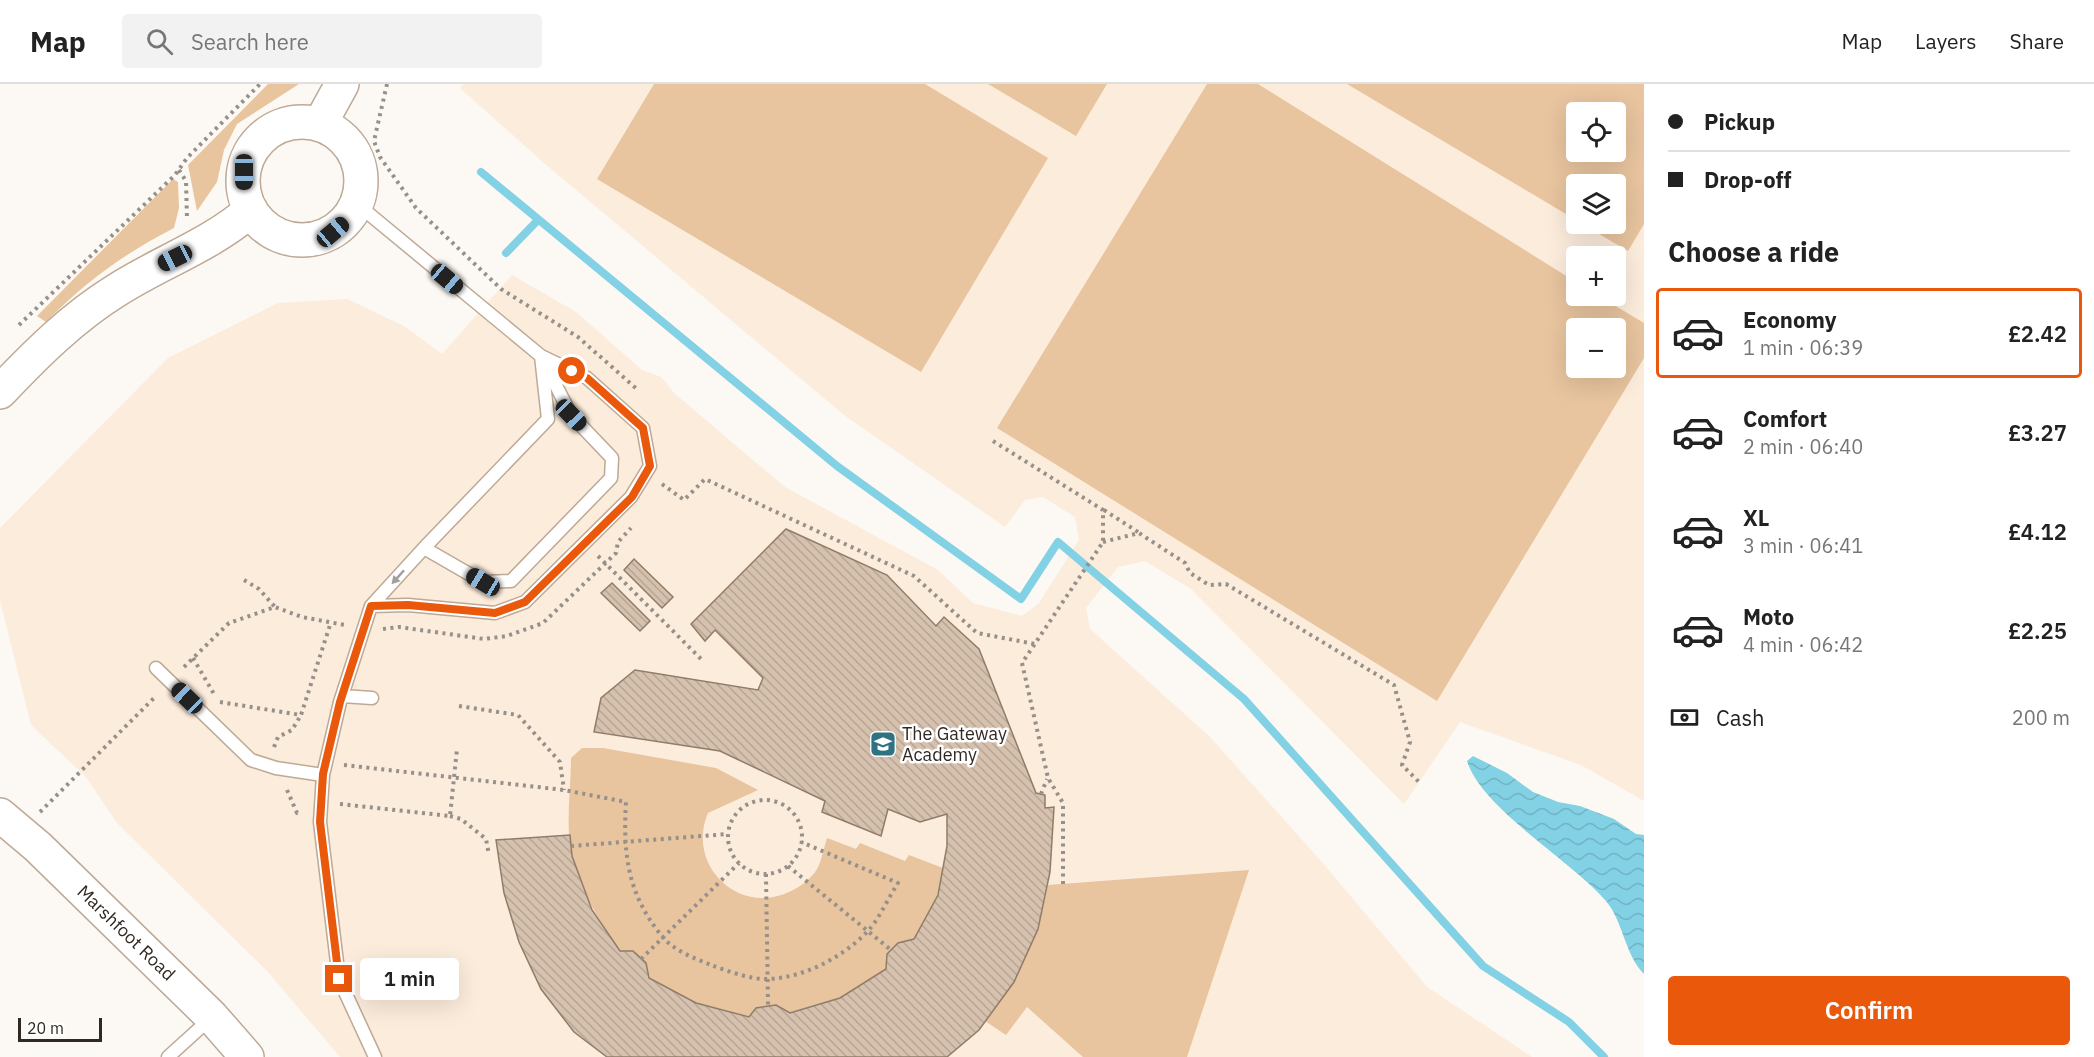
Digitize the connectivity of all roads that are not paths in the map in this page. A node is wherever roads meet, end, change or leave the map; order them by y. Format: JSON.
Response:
{"nodes":[{"id":1,"x":342,"y":84,"type":"edge"},
{"id":2,"x":320,"y":124,"type":"junction"},
{"id":3,"x":357,"y":204,"type":"junction"},
{"id":4,"x":250,"y":210,"type":"junction"},
{"id":5,"x":541,"y":356,"type":"junction"},
{"id":6,"x":0,"y":392,"type":"edge"},
{"id":7,"x":424,"y":548,"type":"junction"},
{"id":8,"x":371,"y":606,"type":"junction"},
{"id":9,"x":156,"y":668,"type":"dead end"},
{"id":10,"x":342,"y":696,"type":"junction"},
{"id":11,"x":372,"y":698,"type":"dead end"},
{"id":12,"x":324,"y":769,"type":"junction"},
{"id":13,"x":0,"y":815,"type":"edge"},
{"id":14,"x":212,"y":1017,"type":"junction"},
{"id":15,"x":168,"y":1057,"type":"edge"},
{"id":16,"x":247,"y":1057,"type":"edge"},
{"id":17,"x":375,"y":1057,"type":"edge"}],
"edges":[{"from":1,"to":2,"type":"main road"},
{"from":2,"to":3,"type":"main road"},
{"from":2,"to":4,"type":"main road"},
{"from":3,"to":4,"type":"main road"},
{"from":3,"to":5,"type":"lane"},
{"from":4,"to":6,"type":"main road"},
{"from":5,"to":7,"type":"lane"},
{"from":5,"to":7,"type":"lane"},
{"from":5,"to":8,"type":"lane"},
{"from":7,"to":8,"type":"lane","one_way":true},
{"from":8,"to":10,"type":"lane"},
{"from":9,"to":12,"type":"lane"},
{"from":10,"to":11,"type":"lane"},
{"from":10,"to":12,"type":"lane"},
{"from":12,"to":17,"type":"lane"},
{"from":13,"to":14,"type":"main road","name":"Marshfoot Road"},
{"from":14,"to":15,"type":"lane"},
{"from":14,"to":16,"type":"main road","name":"Marshfoot Road"}]}
